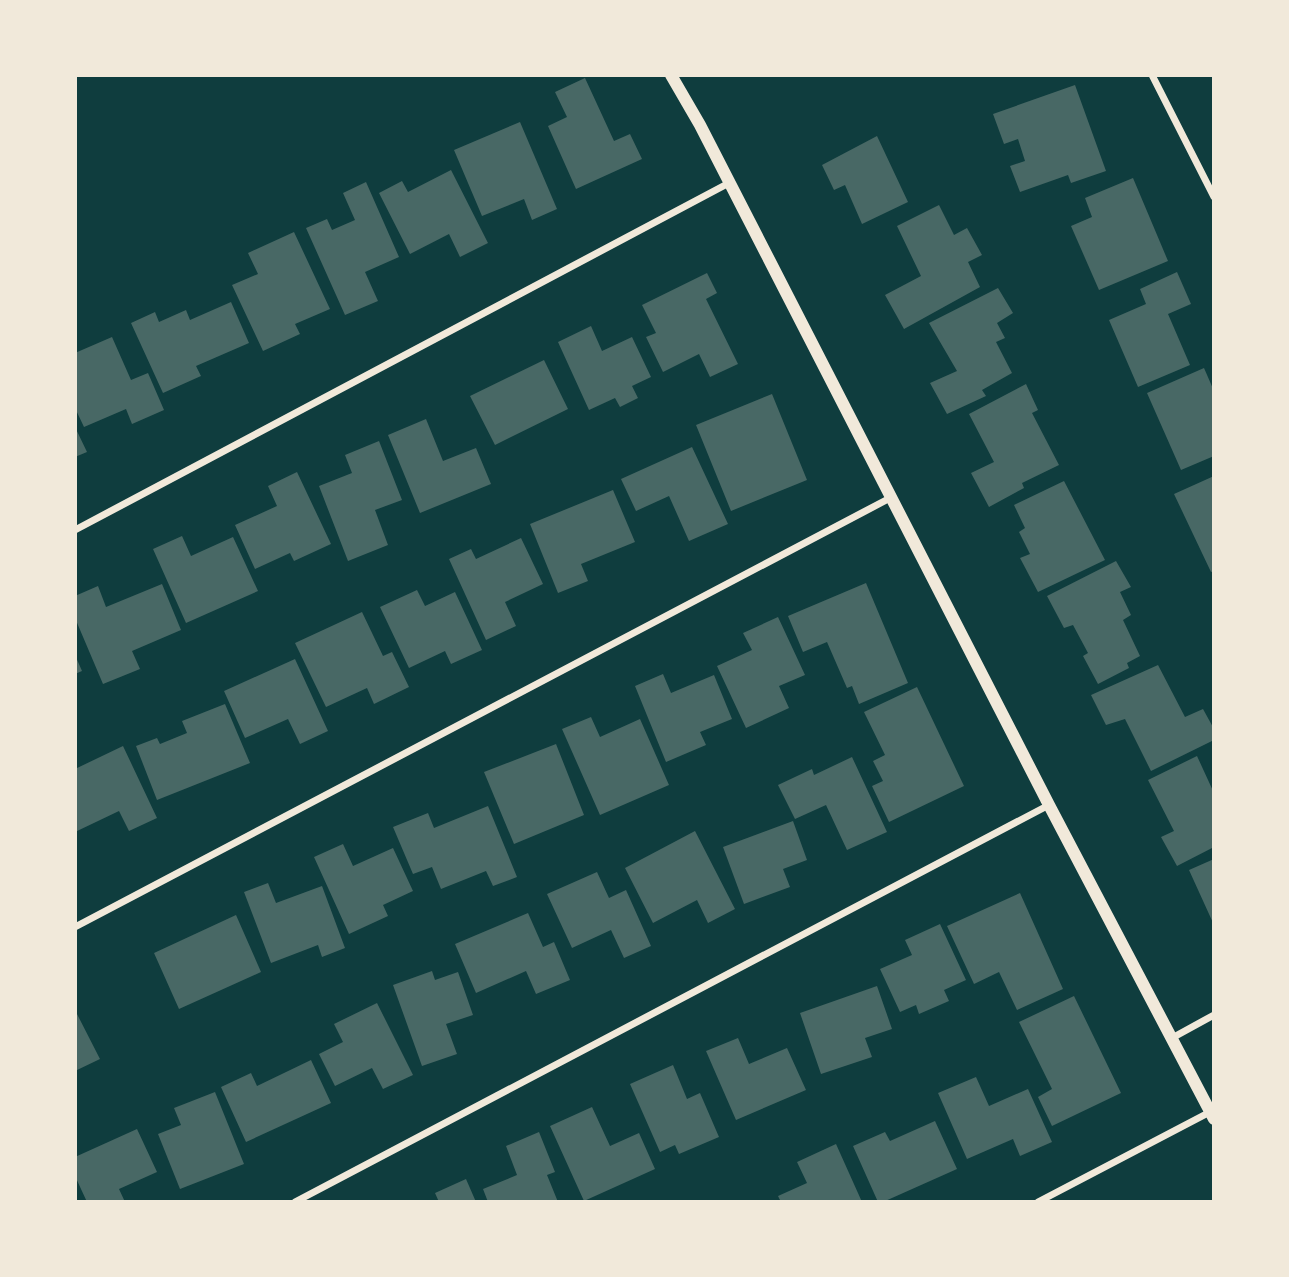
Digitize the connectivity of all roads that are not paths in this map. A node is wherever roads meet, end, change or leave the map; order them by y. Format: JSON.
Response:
{"nodes":[{"id":1,"x":671,"y":75,"type":"edge"},
{"id":2,"x":1152,"y":75,"type":"edge"},
{"id":3,"x":729,"y":183,"type":"junction"},
{"id":4,"x":1214,"y":197,"type":"edge"},
{"id":5,"x":892,"y":497,"type":"junction"},
{"id":6,"x":75,"y":530,"type":"edge"},
{"id":7,"x":1049,"y":805,"type":"junction"},
{"id":8,"x":75,"y":927,"type":"edge"},
{"id":9,"x":1214,"y":1015,"type":"edge"},
{"id":10,"x":1172,"y":1038,"type":"junction"},
{"id":11,"x":1212,"y":1115,"type":"edge"},
{"id":12,"x":295,"y":1202,"type":"edge"},
{"id":13,"x":1038,"y":1202,"type":"edge"}],
"edges":[{"from":1,"to":3,"type":"street"},
{"from":2,"to":4,"type":"street"},
{"from":3,"to":5,"type":"street"},
{"from":3,"to":6,"type":"street"},
{"from":5,"to":7,"type":"street"},
{"from":5,"to":8,"type":"street"},
{"from":7,"to":10,"type":"street"},
{"from":7,"to":12,"type":"street"},
{"from":9,"to":10,"type":"street"},
{"from":10,"to":11,"type":"street"},
{"from":11,"to":13,"type":"street"}]}
